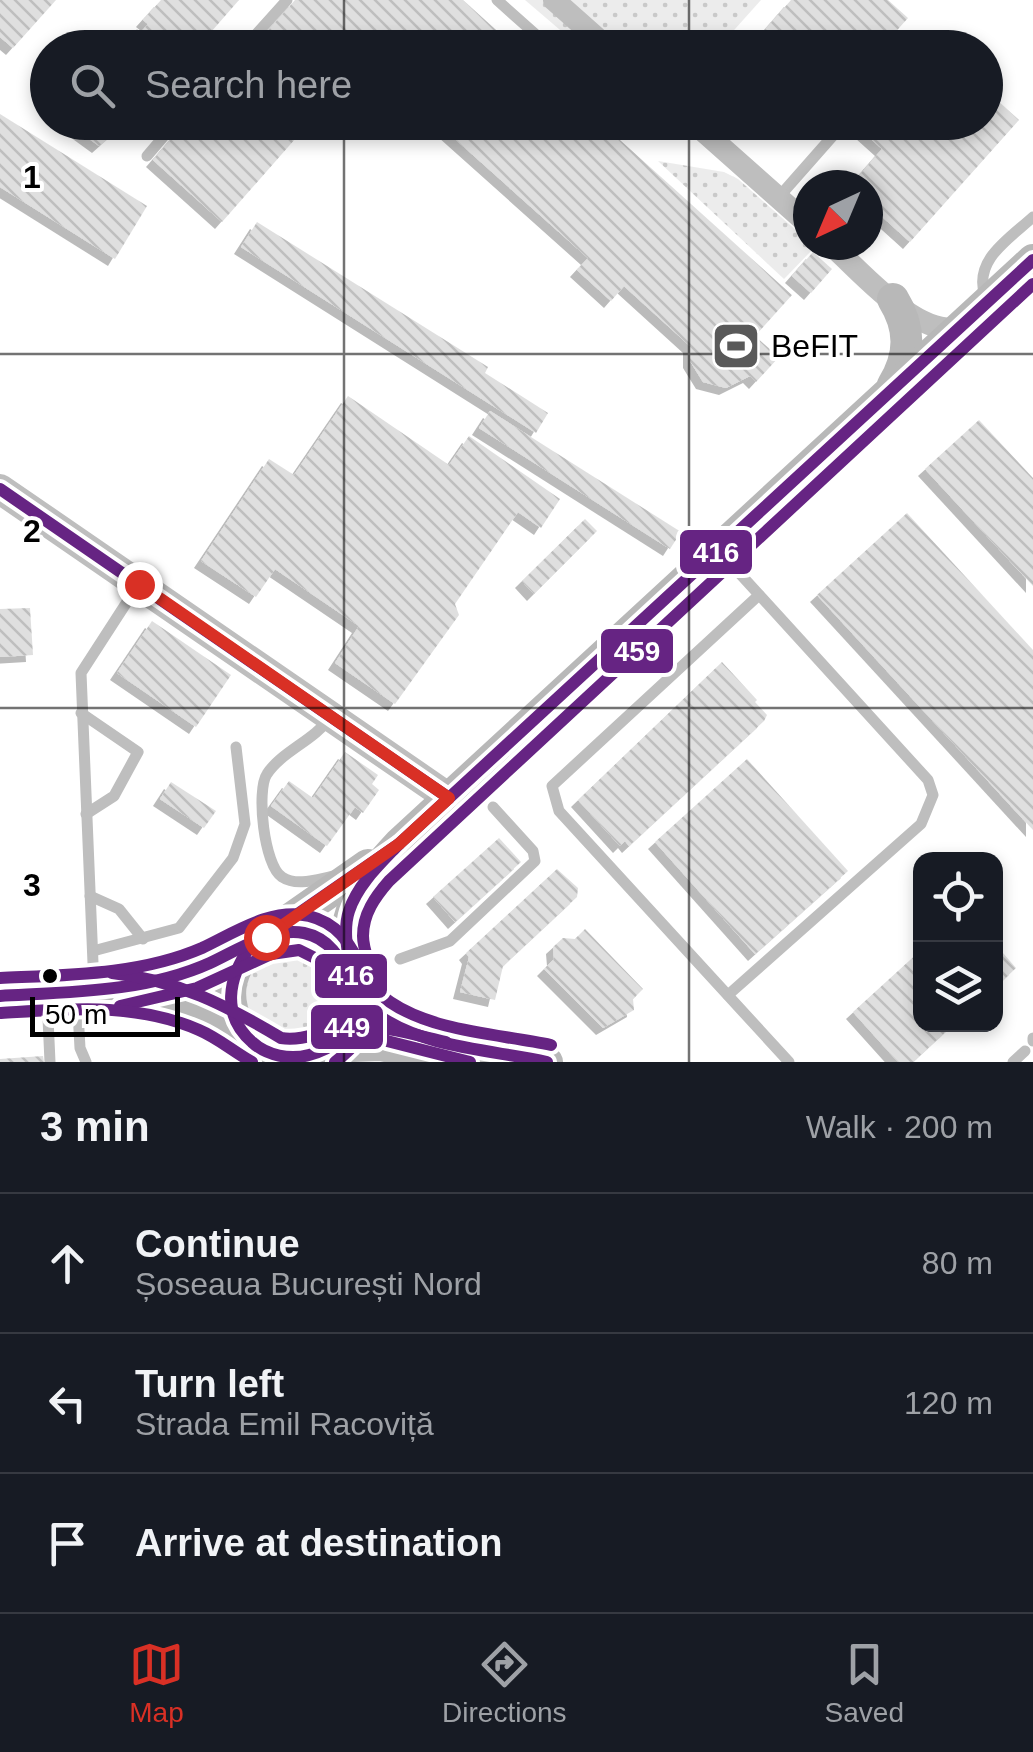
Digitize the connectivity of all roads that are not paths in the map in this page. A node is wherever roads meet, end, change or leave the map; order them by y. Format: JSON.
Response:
{"nodes":[{"id":1,"x":287,"y":0,"type":"edge"},
{"id":2,"x":497,"y":0,"type":"edge"},
{"id":3,"x":554,"y":0,"type":"edge"},
{"id":4,"x":260,"y":30,"type":"edge"},
{"id":5,"x":531,"y":30,"type":"edge"},
{"id":6,"x":588,"y":30,"type":"edge"},
{"id":7,"x":160,"y":140,"type":"edge"},
{"id":8,"x":713,"y":140,"type":"edge"},
{"id":9,"x":828,"y":140,"type":"edge"},
{"id":10,"x":146,"y":156,"type":"dead end"},
{"id":11,"x":778,"y":198,"type":"junction"},
{"id":12,"x":793,"y":211,"type":"edge"},
{"id":13,"x":1033,"y":217,"type":"edge"},
{"id":14,"x":849,"y":260,"type":"edge"},
{"id":15,"x":1033,"y":260,"type":"edge"},
{"id":16,"x":892,"y":299,"type":"junction"},
{"id":17,"x":987,"y":302,"type":"junction"},
{"id":18,"x":948,"y":328,"type":"junction"},
{"id":19,"x":907,"y":348,"type":"junction"},
{"id":20,"x":885,"y":396,"type":"junction"},
{"id":21,"x":0,"y":489,"type":"edge"},
{"id":22,"x":718,"y":550,"type":"junction"},
{"id":23,"x":139,"y":584,"type":"junction"},
{"id":24,"x":760,"y":595,"type":"junction"},
{"id":25,"x":81,"y":713,"type":"junction"},
{"id":26,"x":331,"y":716,"type":"junction"},
{"id":27,"x":236,"y":747,"type":"dead end"},
{"id":28,"x":449,"y":798,"type":"junction"},
{"id":29,"x":493,"y":807,"type":"dead end"},
{"id":30,"x":86,"y":814,"type":"junction"},
{"id":31,"x":399,"y":844,"type":"junction"},
{"id":32,"x":359,"y":872,"type":"junction"},
{"id":33,"x":90,"y":896,"type":"junction"},
{"id":34,"x":143,"y":939,"type":"junction"},
{"id":35,"x":258,"y":942,"type":"junction"},
{"id":36,"x":92,"y":951,"type":"junction"},
{"id":37,"x":400,"y":959,"type":"dead end"},
{"id":38,"x":352,"y":976,"type":"junction"},
{"id":39,"x":83,"y":991,"type":"junction"},
{"id":40,"x":728,"y":994,"type":"junction"},
{"id":41,"x":0,"y":996,"type":"edge"},
{"id":42,"x":1030,"y":1043,"type":"edge"},
{"id":43,"x":255,"y":1047,"type":"edge"},
{"id":44,"x":316,"y":1055,"type":"edge"},
{"id":45,"x":50,"y":1062,"type":"edge"},
{"id":46,"x":86,"y":1062,"type":"edge"},
{"id":47,"x":456,"y":1062,"type":"edge"},
{"id":48,"x":548,"y":1062,"type":"edge"},
{"id":49,"x":790,"y":1062,"type":"edge"},
{"id":50,"x":1013,"y":1062,"type":"edge"}],
"edges":[{"from":1,"to":4,"type":"lane"},
{"from":2,"to":5,"type":"lane"},
{"from":3,"to":6,"type":"street"},
{"from":7,"to":10,"type":"lane"},
{"from":8,"to":11,"type":"street"},
{"from":9,"to":11,"type":"lane"},
{"from":11,"to":12,"type":"street"},
{"from":13,"to":17,"type":"lane"},
{"from":14,"to":16,"type":"street"},
{"from":15,"to":17,"type":"main road"},
{"from":16,"to":18,"type":"street"},
{"from":16,"to":19,"type":"main road"},
{"from":17,"to":18,"type":"main road"},
{"from":18,"to":19,"type":"main road"},
{"from":18,"to":20,"type":"main road"},
{"from":19,"to":20,"type":"main road"},
{"from":19,"to":22,"type":"main road"},
{"from":20,"to":22,"type":"main road"},
{"from":21,"to":23,"type":"street"},
{"from":22,"to":24,"type":"lane"},
{"from":22,"to":28,"type":"main road"},
{"from":23,"to":25,"type":"lane"},
{"from":23,"to":26,"type":"street"},
{"from":24,"to":40,"type":"lane"},
{"from":24,"to":40,"type":"lane"},
{"from":25,"to":30,"type":"lane"},
{"from":25,"to":30,"type":"lane"},
{"from":26,"to":28,"type":"street"},
{"from":26,"to":32,"type":"lane"},
{"from":27,"to":34,"type":"lane"},
{"from":28,"to":31,"type":"main road"},
{"from":29,"to":37,"type":"lane"},
{"from":30,"to":33,"type":"lane"},
{"from":31,"to":32,"type":"main road"},
{"from":31,"to":38,"type":"main road"},
{"from":32,"to":35,"type":"main road"},
{"from":33,"to":34,"type":"lane"},
{"from":33,"to":36,"type":"lane"},
{"from":34,"to":36,"type":"lane"},
{"from":35,"to":38,"type":"main road"},
{"from":35,"to":39,"type":"main road"},
{"from":35,"to":43,"type":"main road"},
{"from":36,"to":39,"type":"lane"},
{"from":38,"to":44,"type":"main road"},
{"from":38,"to":48,"type":"main road"},
{"from":39,"to":41,"type":"main road"},
{"from":39,"to":43,"type":"main road"},
{"from":39,"to":45,"type":"lane"},
{"from":39,"to":46,"type":"lane"},
{"from":40,"to":49,"type":"lane"},
{"from":42,"to":50,"type":"lane"},
{"from":43,"to":44,"type":"main road"},
{"from":44,"to":47,"type":"main road"}]}
